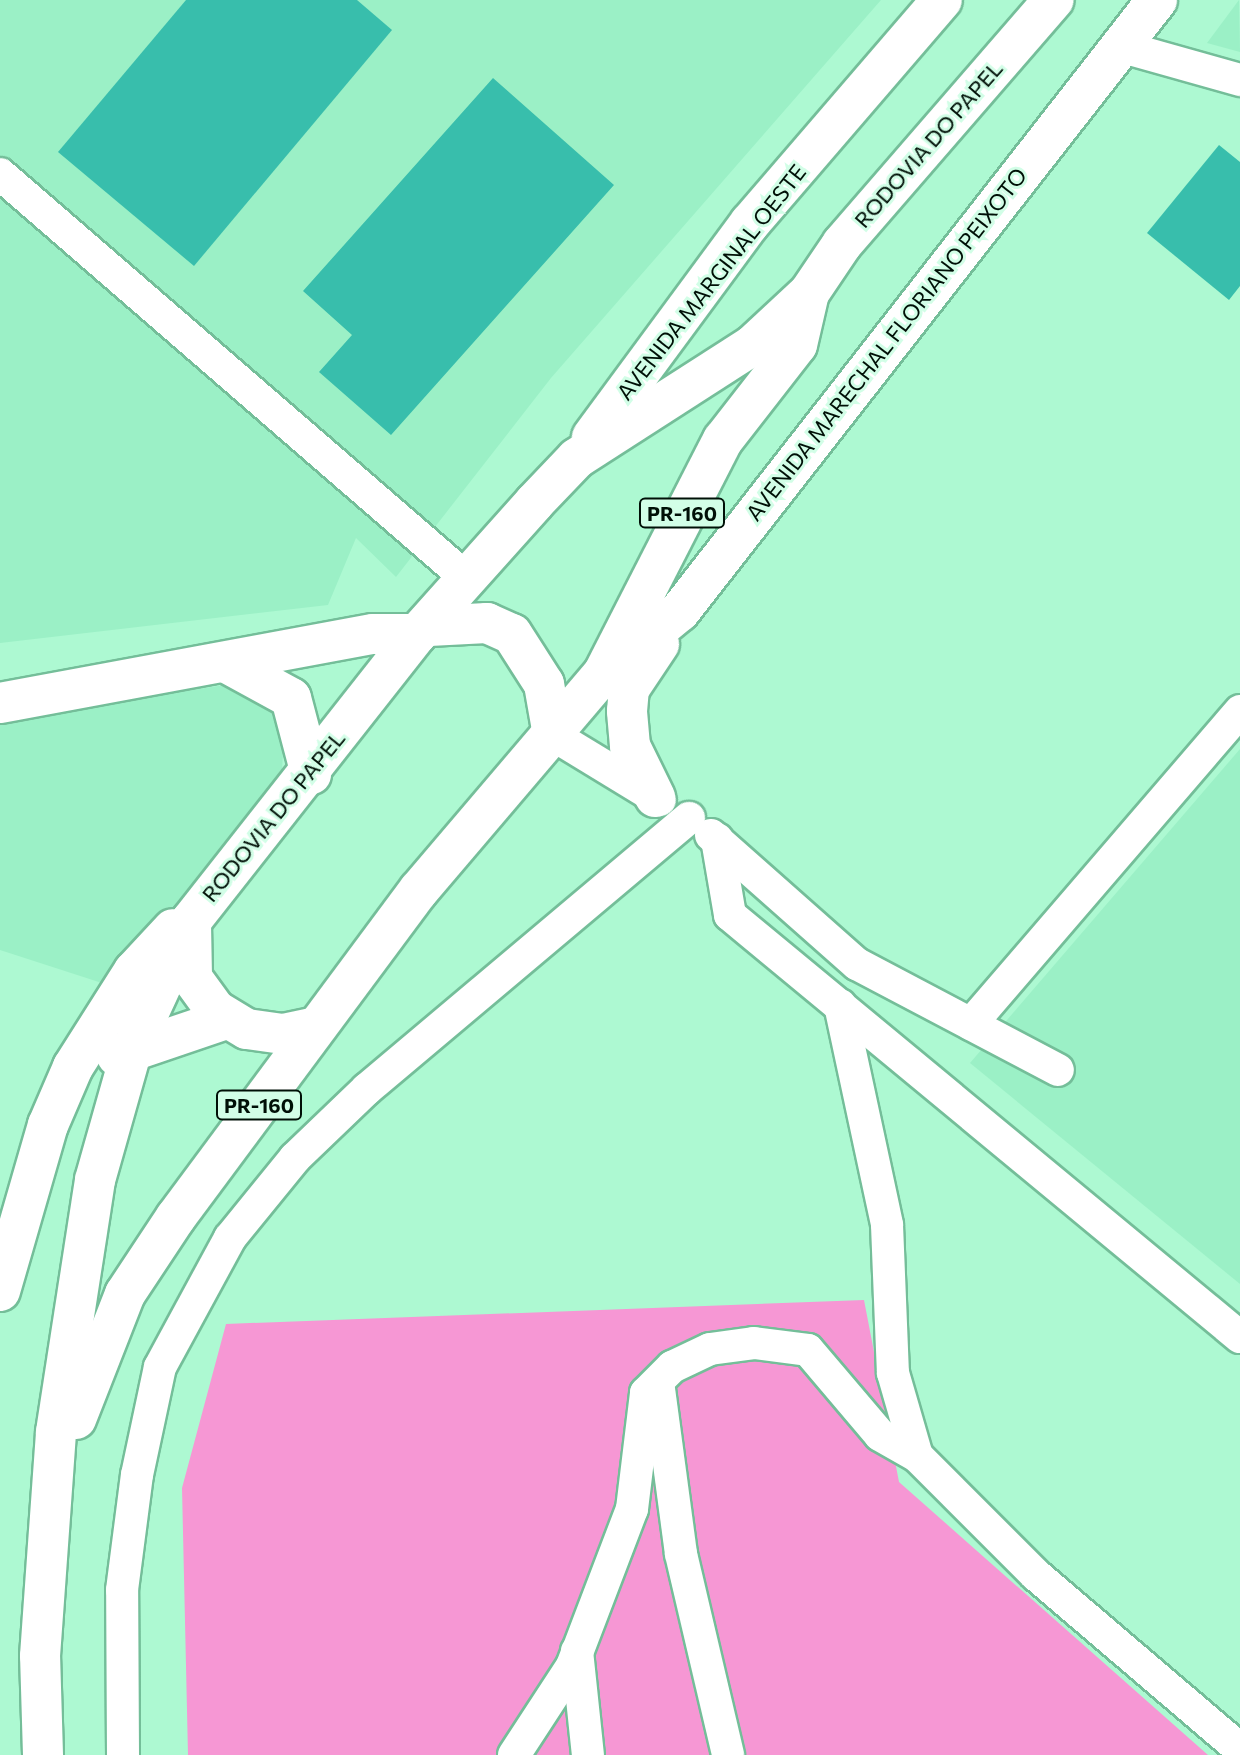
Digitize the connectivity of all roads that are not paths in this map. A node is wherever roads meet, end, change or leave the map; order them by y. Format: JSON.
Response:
{"nodes":[{"id":1,"x":942,"y":0,"type":"edge"},
{"id":2,"x":1053,"y":0,"type":"edge"},
{"id":3,"x":1157,"y":0,"type":"edge"},
{"id":4,"x":1119,"y":46,"type":"junction"},
{"id":5,"x":1240,"y":80,"type":"edge"},
{"id":6,"x":0,"y":174,"type":"edge"},
{"id":7,"x":809,"y":293,"type":"junction"},
{"id":8,"x":577,"y":458,"type":"junction"},
{"id":9,"x":465,"y":577,"type":"junction"},
{"id":10,"x":680,"y":611,"type":"junction"},
{"id":11,"x":423,"y":630,"type":"junction"},
{"id":12,"x":225,"y":662,"type":"junction"},
{"id":13,"x":603,"y":674,"type":"junction"},
{"id":14,"x":0,"y":703,"type":"edge"},
{"id":15,"x":1240,"y":711,"type":"edge"},
{"id":16,"x":553,"y":735,"type":"junction"},
{"id":17,"x":311,"y":774,"type":"junction"},
{"id":18,"x":655,"y":797,"type":"junction"},
{"id":19,"x":689,"y":818,"type":"junction"},
{"id":20,"x":717,"y":839,"type":"junction"},
{"id":21,"x":213,"y":885,"type":"junction"},
{"id":22,"x":191,"y":921,"type":"junction"},
{"id":23,"x":840,"y":1005,"type":"junction"},
{"id":24,"x":226,"y":1019,"type":"junction"},
{"id":25,"x":971,"y":1024,"type":"junction"},
{"id":26,"x":311,"y":1028,"type":"junction"},
{"id":27,"x":132,"y":1049,"type":"junction"},
{"id":28,"x":1058,"y":1070,"type":"dead end"},
{"id":29,"x":25,"y":1206,"type":"junction"},
{"id":30,"x":0,"y":1291,"type":"edge"},
{"id":31,"x":1240,"y":1337,"type":"edge"},
{"id":32,"x":659,"y":1380,"type":"junction"},
{"id":33,"x":917,"y":1456,"type":"junction"},
{"id":34,"x":52,"y":1524,"type":"junction"},
{"id":35,"x":577,"y":1650,"type":"junction"},
{"id":36,"x":1240,"y":1749,"type":"edge"},
{"id":37,"x":43,"y":1755,"type":"edge"},
{"id":38,"x":123,"y":1755,"type":"edge"},
{"id":39,"x":514,"y":1755,"type":"edge"},
{"id":40,"x":588,"y":1755,"type":"edge"},
{"id":41,"x":728,"y":1755,"type":"edge"}],
"edges":[{"from":1,"to":8,"type":"main road","name":"AVENIDA MARGINAL OESTE"},
{"from":2,"to":7,"type":"main road","name":"RODOVIA DO PAPEL","number":"PR-160"},
{"from":3,"to":4,"type":"main road","name":"AVENIDA MARECHAL FLORIANO PEIXOTO"},
{"from":4,"to":5,"type":"street"},
{"from":4,"to":10,"type":"main road","name":"AVENIDA MARECHAL FLORIANO PEIXOTO"},
{"from":6,"to":9,"type":"street"},
{"from":7,"to":8,"type":"main road","name":"RODOVIA DO PAPEL","number":"PR-160"},
{"from":7,"to":13,"type":"main road","name":"RODOVIA DO PAPEL","number":"PR-160"},
{"from":8,"to":9,"type":"main road","name":"RODOVIA DO PAPEL","number":"PR-160"},
{"from":9,"to":11,"type":"main road","name":"RODOVIA DO PAPEL","number":"PR-160"},
{"from":10,"to":13,"type":"main road","name":"AVENIDA MARECHAL FLORIANO PEIXOTO"},
{"from":10,"to":18,"type":"main road"},
{"from":11,"to":12,"type":"main road"},
{"from":11,"to":16,"type":"main road"},
{"from":11,"to":17,"type":"main road","name":"RODOVIA DO PAPEL","number":"PR-160"},
{"from":12,"to":14,"type":"main road"},
{"from":12,"to":17,"type":"main road"},
{"from":13,"to":16,"type":"main road","name":"RODOVIA DO PAPEL","number":"PR-160"},
{"from":15,"to":25,"type":"street"},
{"from":16,"to":18,"type":"street"},
{"from":16,"to":26,"type":"main road","name":"RODOVIA DO PAPEL","number":"PR-160"},
{"from":17,"to":21,"type":"main road","name":"RODOVIA DO PAPEL","number":"PR-160"},
{"from":18,"to":19,"type":"street"},
{"from":19,"to":20,"type":"street"},
{"from":19,"to":38,"type":"street"},
{"from":20,"to":23,"type":"street"},
{"from":20,"to":25,"type":"street"},
{"from":21,"to":22,"type":"main road","name":"RODOVIA DO PAPEL","number":"PR-160"},
{"from":21,"to":29,"type":"main road"},
{"from":22,"to":24,"type":"main road"},
{"from":22,"to":27,"type":"main road","name":"RODOVIA DO PAPEL","number":"PR-160"},
{"from":23,"to":31,"type":"street"},
{"from":23,"to":33,"type":"street"},
{"from":24,"to":26,"type":"main road"},
{"from":24,"to":27,"type":"main road"},
{"from":25,"to":28,"type":"street"},
{"from":26,"to":34,"type":"main road","name":"RODOVIA DO PAPEL","number":"PR-160"},
{"from":27,"to":29,"type":"main road"},
{"from":27,"to":34,"type":"main road","name":"RODOVIA DO PAPEL","number":"PR-160"},
{"from":29,"to":30,"type":"main road"},
{"from":32,"to":33,"type":"street"},
{"from":32,"to":35,"type":"street"},
{"from":32,"to":41,"type":"street"},
{"from":33,"to":36,"type":"street"},
{"from":34,"to":37,"type":"main road","name":"RODOVIA DO PAPEL","number":"PR-160"},
{"from":35,"to":39,"type":"street"},
{"from":35,"to":40,"type":"street"}]}
